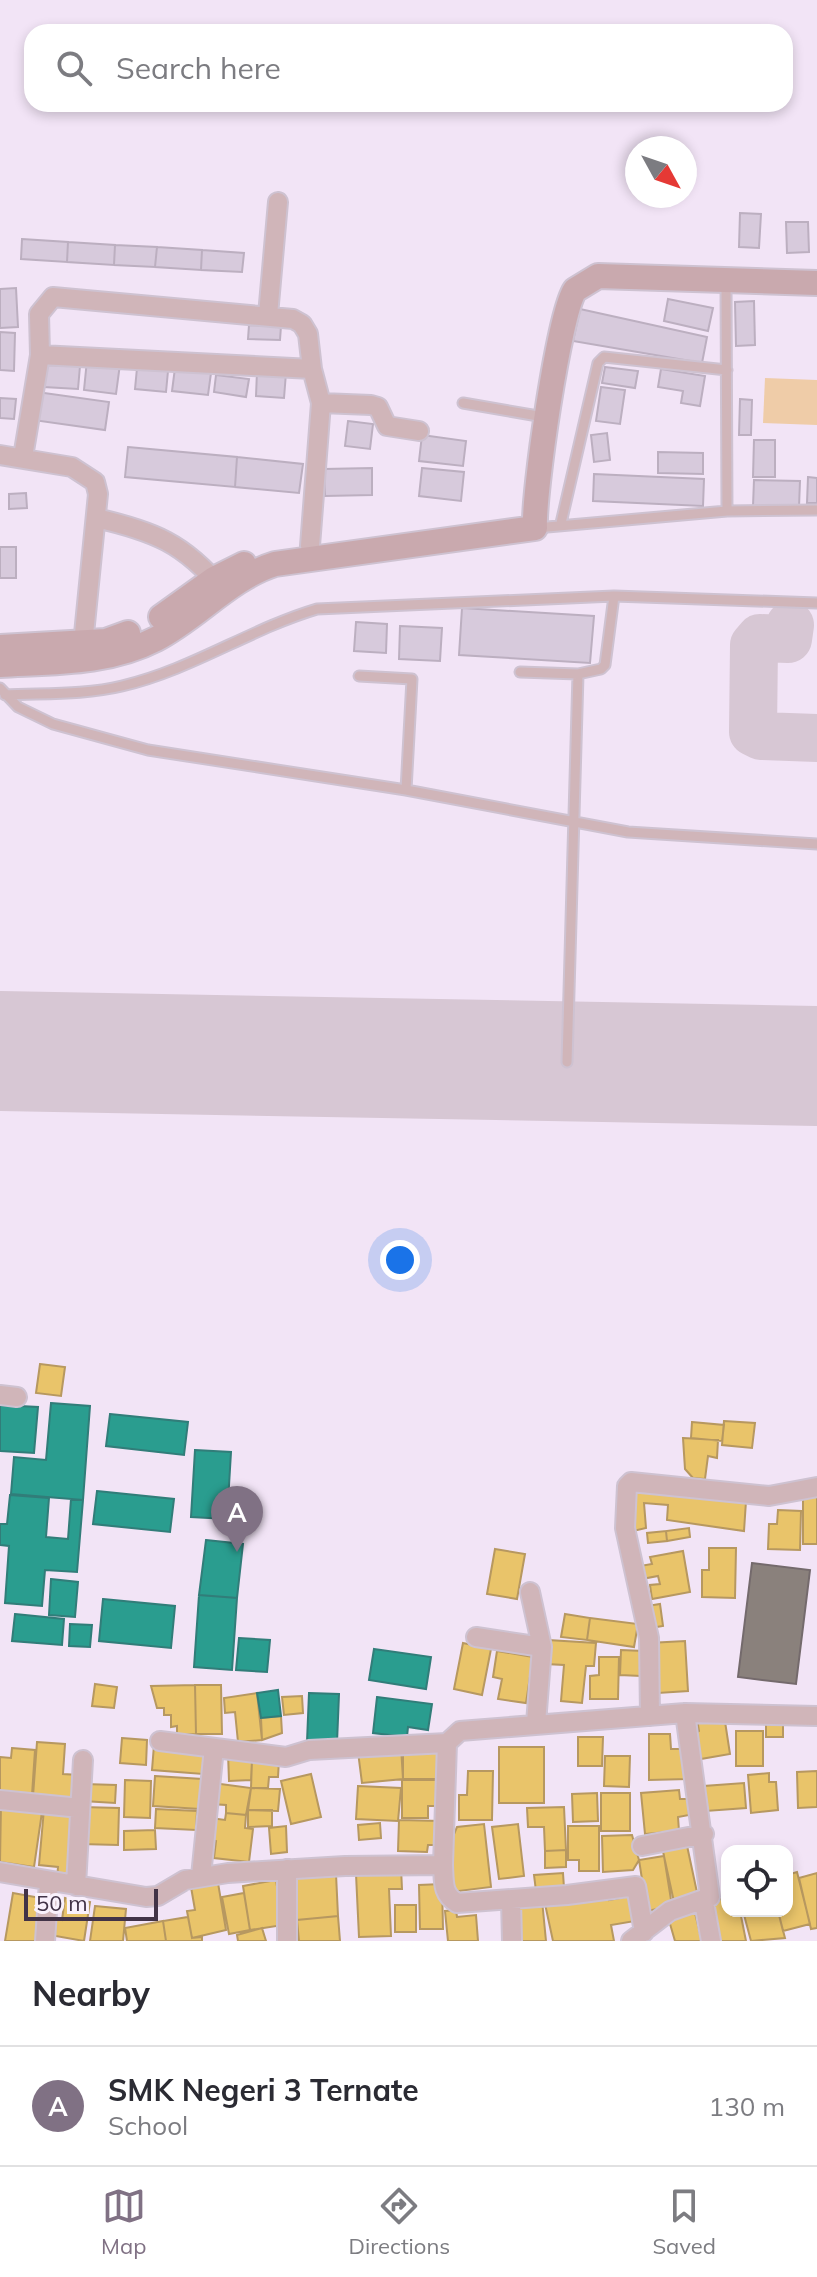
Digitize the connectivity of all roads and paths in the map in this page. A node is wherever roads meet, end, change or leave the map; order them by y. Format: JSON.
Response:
{"nodes":[{"id":1,"x":278,"y":202,"type":"dead end"},
{"id":2,"x":817,"y":272,"type":"edge"},
{"id":3,"x":726,"y":283,"type":"junction"},
{"id":4,"x":817,"y":283,"type":"edge"},
{"id":5,"x":268,"y":315,"type":"junction"},
{"id":6,"x":40,"y":355,"type":"junction"},
{"id":7,"x":312,"y":369,"type":"junction"},
{"id":8,"x":727,"y":370,"type":"junction"},
{"id":9,"x":321,"y":403,"type":"junction"},
{"id":10,"x":463,"y":403,"type":"dead end"},
{"id":11,"x":538,"y":416,"type":"junction"},
{"id":12,"x":419,"y":431,"type":"dead end"},
{"id":13,"x":0,"y":455,"type":"edge"},
{"id":14,"x":23,"y":457,"type":"junction"},
{"id":15,"x":817,"y":510,"type":"edge"},
{"id":16,"x":727,"y":511,"type":"junction"},
{"id":17,"x":96,"y":518,"type":"junction"},
{"id":18,"x":530,"y":522,"type":"junction"},
{"id":19,"x":561,"y":523,"type":"junction"},
{"id":20,"x":310,"y":546,"type":"junction"},
{"id":21,"x":219,"y":586,"type":"junction"},
{"id":22,"x":614,"y":596,"type":"junction"},
{"id":23,"x":817,"y":603,"type":"edge"},
{"id":24,"x":0,"y":647,"type":"edge"},
{"id":25,"x":82,"y":651,"type":"junction"},
{"id":26,"x":0,"y":665,"type":"edge"},
{"id":27,"x":520,"y":672,"type":"dead end"},
{"id":28,"x":578,"y":674,"type":"junction"},
{"id":29,"x":359,"y":676,"type":"dead end"},
{"id":30,"x":3,"y":692,"type":"edge"},
{"id":31,"x":406,"y":790,"type":"junction"},
{"id":32,"x":573,"y":823,"type":"junction"},
{"id":33,"x":817,"y":844,"type":"edge"},
{"id":34,"x":567,"y":1062,"type":"dead end"},
{"id":35,"x":817,"y":1487,"type":"edge"},
{"id":36,"x":530,"y":1592,"type":"dead end"},
{"id":37,"x":476,"y":1637,"type":"dead end"},
{"id":38,"x":542,"y":1647,"type":"junction"},
{"id":39,"x":685,"y":1713,"type":"junction"},
{"id":40,"x":650,"y":1716,"type":"junction"},
{"id":41,"x":817,"y":1716,"type":"edge"},
{"id":42,"x":536,"y":1723,"type":"junction"},
{"id":43,"x":160,"y":1741,"type":"dead end"},
{"id":44,"x":447,"y":1743,"type":"junction"},
{"id":45,"x":214,"y":1748,"type":"junction"},
{"id":46,"x":83,"y":1760,"type":"dead end"},
{"id":47,"x":0,"y":1800,"type":"edge"},
{"id":48,"x":80,"y":1808,"type":"junction"},
{"id":49,"x":704,"y":1834,"type":"junction"},
{"id":50,"x":642,"y":1846,"type":"dead end"},
{"id":51,"x":443,"y":1865,"type":"junction"},
{"id":52,"x":287,"y":1869,"type":"junction"},
{"id":53,"x":0,"y":1872,"type":"edge"},
{"id":54,"x":201,"y":1876,"type":"junction"},
{"id":55,"x":49,"y":1882,"type":"junction"},
{"id":56,"x":76,"y":1886,"type":"junction"},
{"id":57,"x":714,"y":1890,"type":"edge"},
{"id":58,"x":511,"y":1900,"type":"junction"},
{"id":59,"x":638,"y":1937,"type":"edge"},
{"id":60,"x":45,"y":1941,"type":"edge"},
{"id":61,"x":287,"y":1941,"type":"edge"},
{"id":62,"x":512,"y":1941,"type":"edge"},
{"id":63,"x":711,"y":1941,"type":"edge"}],
"edges":[{"from":1,"to":5,"type":"street"},
{"from":2,"to":11,"type":"street"},
{"from":3,"to":4,"type":"street"},
{"from":3,"to":8,"type":"lane"},
{"from":3,"to":18,"type":"street"},
{"from":5,"to":6,"type":"street"},
{"from":5,"to":7,"type":"street"},
{"from":6,"to":7,"type":"street"},
{"from":6,"to":14,"type":"street"},
{"from":7,"to":9,"type":"street"},
{"from":8,"to":16,"type":"lane"},
{"from":8,"to":19,"type":"lane"},
{"from":9,"to":12,"type":"street"},
{"from":9,"to":20,"type":"street"},
{"from":10,"to":11,"type":"lane"},
{"from":11,"to":18,"type":"street"},
{"from":13,"to":14,"type":"street"},
{"from":14,"to":17,"type":"street"},
{"from":15,"to":16,"type":"lane"},
{"from":16,"to":19,"type":"lane"},
{"from":17,"to":21,"type":"street"},
{"from":17,"to":25,"type":"street"},
{"from":18,"to":19,"type":"lane"},
{"from":18,"to":20,"type":"street"},
{"from":18,"to":21,"type":"street"},
{"from":20,"to":21,"type":"street"},
{"from":21,"to":25,"type":"street"},
{"from":22,"to":23,"type":"lane"},
{"from":22,"to":28,"type":"lane"},
{"from":22,"to":30,"type":"lane"},
{"from":24,"to":25,"type":"street"},
{"from":25,"to":26,"type":"street"},
{"from":27,"to":28,"type":"lane"},
{"from":28,"to":32,"type":"lane"},
{"from":29,"to":31,"type":"lane"},
{"from":30,"to":31,"type":"lane"},
{"from":31,"to":32,"type":"lane"},
{"from":32,"to":33,"type":"lane"},
{"from":32,"to":34,"type":"lane"},
{"from":35,"to":40,"type":"street"},
{"from":36,"to":38,"type":"street"},
{"from":37,"to":38,"type":"street"},
{"from":38,"to":42,"type":"street"},
{"from":39,"to":40,"type":"street"},
{"from":39,"to":41,"type":"street"},
{"from":39,"to":49,"type":"street"},
{"from":40,"to":42,"type":"street"},
{"from":42,"to":44,"type":"street"},
{"from":43,"to":45,"type":"street"},
{"from":44,"to":45,"type":"street"},
{"from":44,"to":51,"type":"street"},
{"from":45,"to":54,"type":"street"},
{"from":46,"to":48,"type":"street"},
{"from":47,"to":48,"type":"street"},
{"from":48,"to":56,"type":"street"},
{"from":49,"to":50,"type":"street"},
{"from":49,"to":57,"type":"street"},
{"from":51,"to":52,"type":"street"},
{"from":51,"to":58,"type":"street"},
{"from":52,"to":54,"type":"street"},
{"from":52,"to":61,"type":"street"},
{"from":53,"to":55,"type":"street"},
{"from":54,"to":56,"type":"street"},
{"from":55,"to":56,"type":"street"},
{"from":55,"to":60,"type":"street"},
{"from":57,"to":59,"type":"street"},
{"from":57,"to":63,"type":"street"},
{"from":58,"to":59,"type":"street"},
{"from":58,"to":62,"type":"street"}]}
